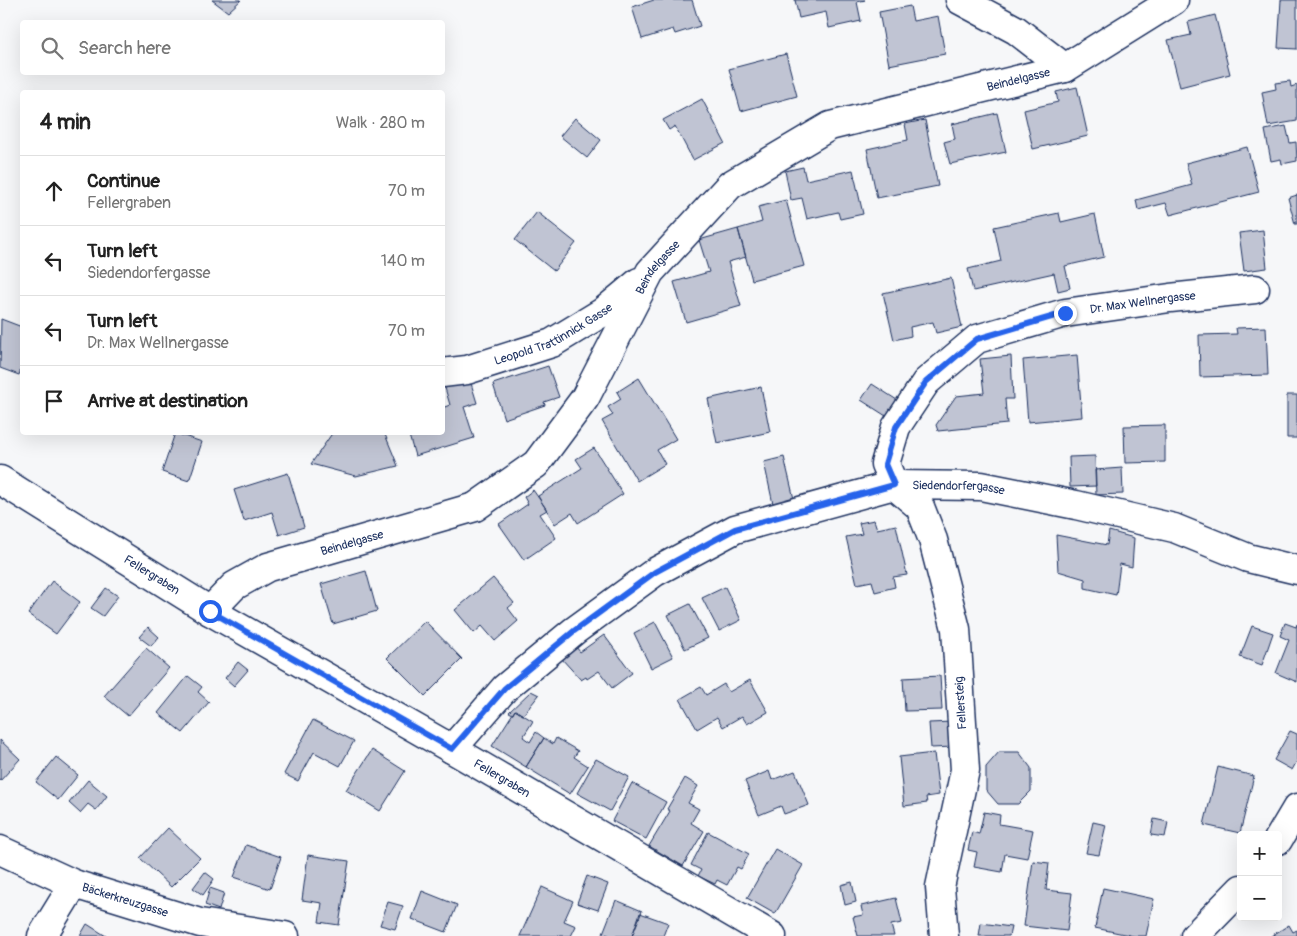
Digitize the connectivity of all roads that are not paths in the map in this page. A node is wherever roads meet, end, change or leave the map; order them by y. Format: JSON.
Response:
{"nodes":[{"id":1,"x":960,"y":0,"type":"edge"},
{"id":2,"x":1174,"y":0,"type":"edge"},
{"id":3,"x":1065,"y":68,"type":"junction"},
{"id":4,"x":650,"y":272,"type":"junction"},
{"id":5,"x":1255,"y":289,"type":"dead end"},
{"id":6,"x":445,"y":373,"type":"edge"},
{"id":7,"x":0,"y":480,"type":"edge"},
{"id":8,"x":894,"y":485,"type":"junction"},
{"id":9,"x":1297,"y":570,"type":"edge"},
{"id":10,"x":210,"y":611,"type":"junction"},
{"id":11,"x":452,"y":749,"type":"junction"},
{"id":12,"x":1297,"y":808,"type":"edge"},
{"id":13,"x":1282,"y":833,"type":"edge"},
{"id":14,"x":0,"y":850,"type":"edge"},
{"id":15,"x":74,"y":884,"type":"junction"},
{"id":16,"x":1237,"y":893,"type":"edge"},
{"id":17,"x":42,"y":936,"type":"edge"},
{"id":18,"x":285,"y":936,"type":"edge"},
{"id":19,"x":772,"y":936,"type":"edge"},
{"id":20,"x":944,"y":936,"type":"edge"},
{"id":21,"x":1195,"y":936,"type":"edge"}],
"edges":[{"from":1,"to":3,"type":"street"},
{"from":2,"to":3,"type":"street","name":"Beindelgasse"},
{"from":3,"to":4,"type":"street","name":"Beindelgasse"},
{"from":4,"to":6,"type":"street","name":"Leopold Trattinnick Gasse"},
{"from":4,"to":10,"type":"street","name":"Beindelgasse"},
{"from":5,"to":8,"type":"street","name":"Dr. Max Wellnergasse"},
{"from":7,"to":10,"type":"street","name":"Fellergraben"},
{"from":8,"to":9,"type":"street","name":"Siedendorfergasse"},
{"from":8,"to":11,"type":"street","name":"Siedendorfergasse"},
{"from":8,"to":20,"type":"street","name":"Fellersteig"},
{"from":10,"to":11,"type":"street","name":"Fellergraben"},
{"from":11,"to":19,"type":"street","name":"Fellergraben"},
{"from":12,"to":13,"type":"street"},
{"from":14,"to":15,"type":"street","name":"Bäckerkreuzgasse"},
{"from":15,"to":17,"type":"street"},
{"from":15,"to":18,"type":"street","name":"Bäckerkreuzgasse"},
{"from":16,"to":21,"type":"street"}]}
